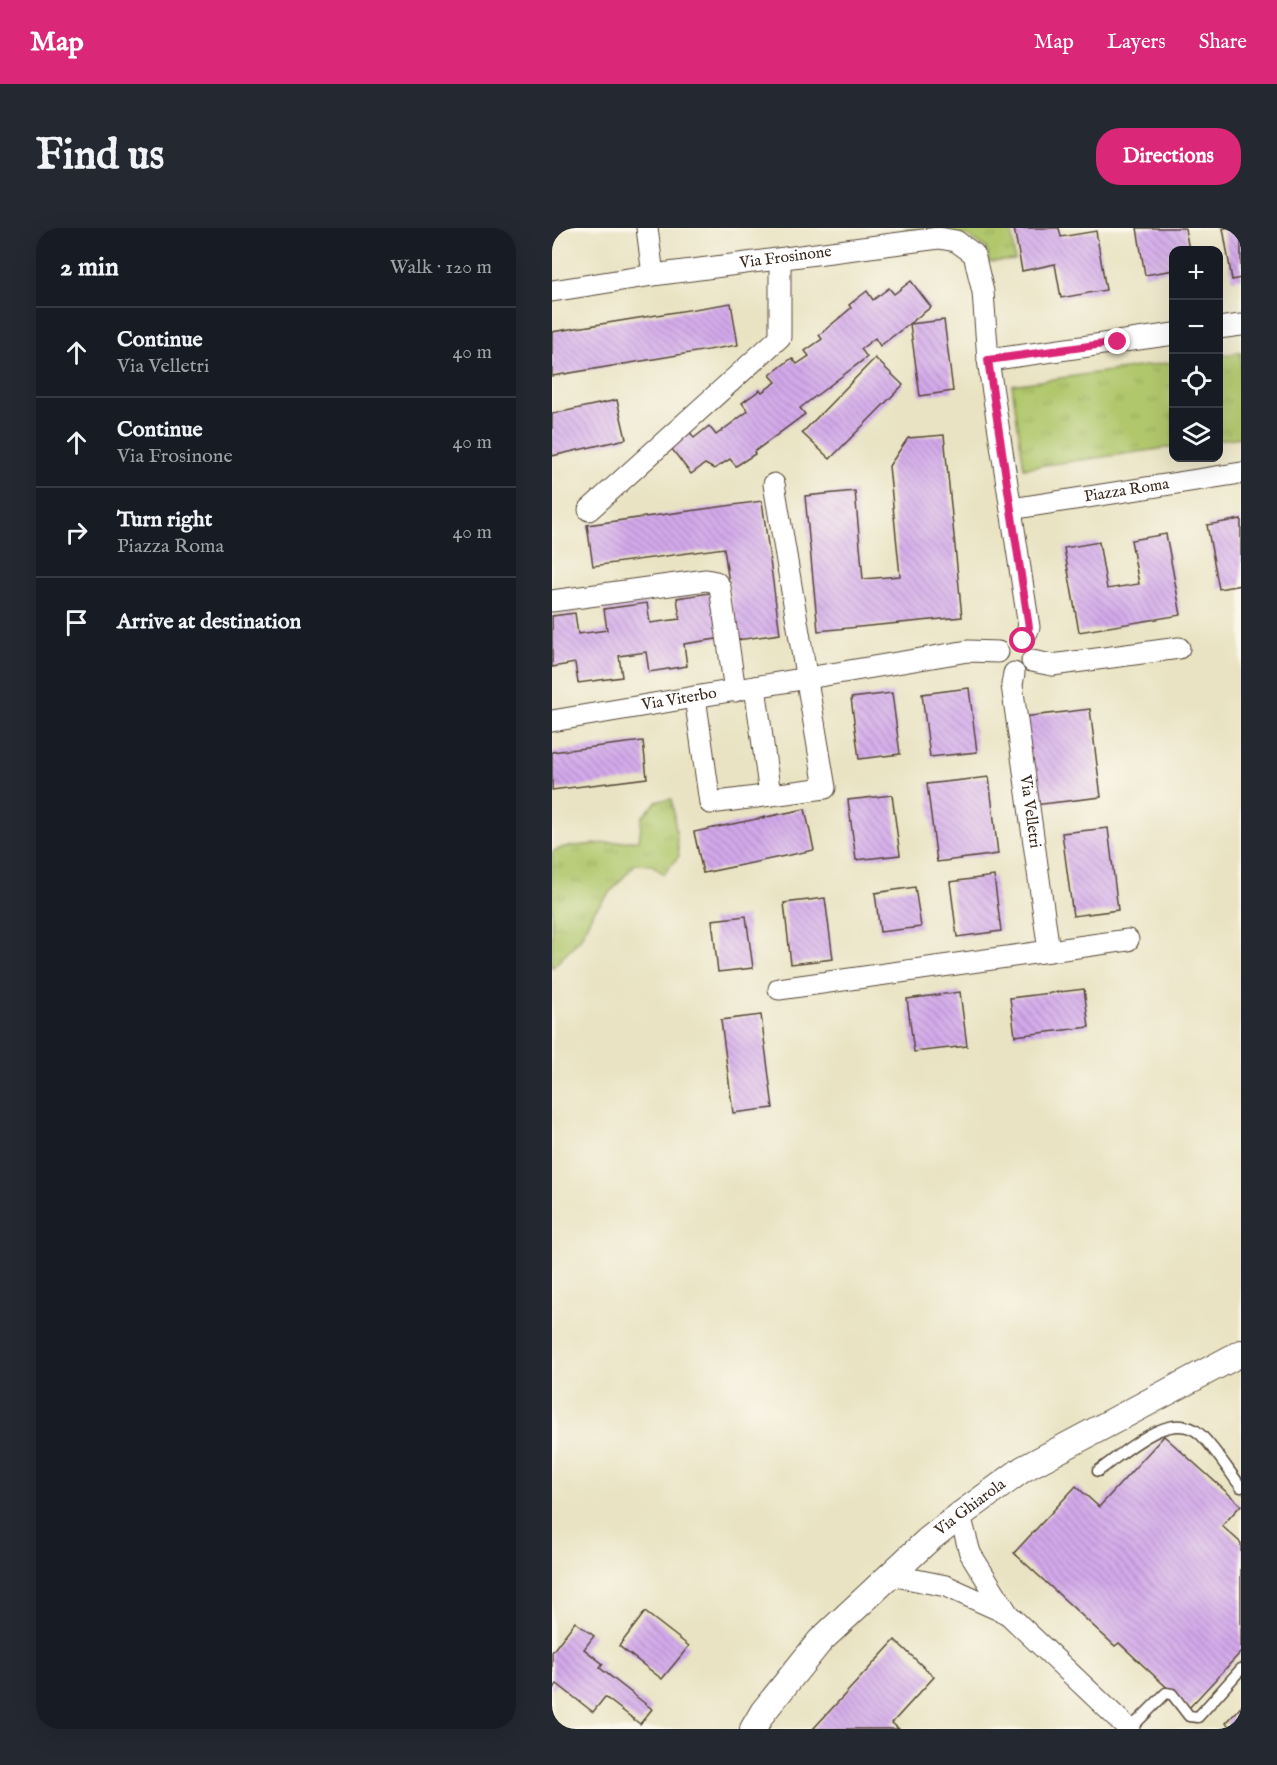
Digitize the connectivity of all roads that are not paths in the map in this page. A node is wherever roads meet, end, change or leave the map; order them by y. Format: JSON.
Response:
{"nodes":[{"id":1,"x":647,"y":228,"type":"edge"},
{"id":2,"x":879,"y":237,"type":"edge"},
{"id":3,"x":780,"y":259,"type":"junction"},
{"id":4,"x":653,"y":276,"type":"junction"},
{"id":5,"x":552,"y":291,"type":"edge"},
{"id":6,"x":1241,"y":325,"type":"edge"},
{"id":7,"x":1223,"y":327,"type":"edge"},
{"id":8,"x":1169,"y":335,"type":"edge"},
{"id":9,"x":988,"y":360,"type":"junction"},
{"id":10,"x":1241,"y":472,"type":"edge"},
{"id":11,"x":774,"y":484,"type":"dead end"},
{"id":12,"x":1011,"y":509,"type":"junction"},
{"id":13,"x":589,"y":510,"type":"dead end"},
{"id":14,"x":552,"y":600,"type":"edge"},
{"id":15,"x":1023,"y":641,"type":"junction"},
{"id":16,"x":1179,"y":648,"type":"dead end"},
{"id":17,"x":998,"y":652,"type":"junction"},
{"id":18,"x":1032,"y":661,"type":"junction"},
{"id":19,"x":1014,"y":673,"type":"junction"},
{"id":20,"x":806,"y":679,"type":"junction"},
{"id":21,"x":745,"y":689,"type":"junction"},
{"id":22,"x":695,"y":697,"type":"junction"},
{"id":23,"x":552,"y":721,"type":"edge"},
{"id":24,"x":770,"y":795,"type":"junction"},
{"id":25,"x":1128,"y":940,"type":"dead end"},
{"id":26,"x":1049,"y":951,"type":"junction"},
{"id":27,"x":779,"y":989,"type":"dead end"},
{"id":28,"x":1241,"y":1353,"type":"edge"},
{"id":29,"x":1098,"y":1471,"type":"dead end"},
{"id":30,"x":1241,"y":1487,"type":"edge"},
{"id":31,"x":960,"y":1515,"type":"junction"},
{"id":32,"x":891,"y":1575,"type":"junction"},
{"id":33,"x":1008,"y":1614,"type":"junction"},
{"id":34,"x":1241,"y":1669,"type":"edge"},
{"id":35,"x":753,"y":1729,"type":"edge"},
{"id":36,"x":1129,"y":1729,"type":"edge"}],
"edges":[{"from":1,"to":4,"type":"street"},
{"from":2,"to":3,"type":"street","name":"Via Frosinone"},
{"from":2,"to":9,"type":"street","name":"Via Frosinone"},
{"from":3,"to":4,"type":"street","name":"Via Frosinone"},
{"from":3,"to":13,"type":"street"},
{"from":4,"to":5,"type":"street","name":"Via Frosinone"},
{"from":6,"to":7,"type":"street"},
{"from":8,"to":9,"type":"street"},
{"from":9,"to":12,"type":"street","name":"Via Frosinone"},
{"from":10,"to":12,"type":"street","name":"Piazza Roma"},
{"from":11,"to":20,"type":"street"},
{"from":12,"to":15,"type":"street"},
{"from":14,"to":21,"type":"street"},
{"from":15,"to":17,"type":"street","name":"Via Viterbo"},
{"from":15,"to":18,"type":"street"},
{"from":16,"to":18,"type":"street"},
{"from":17,"to":19,"type":"street"},
{"from":17,"to":20,"type":"street","name":"Via Viterbo"},
{"from":18,"to":19,"type":"street"},
{"from":19,"to":26,"type":"street","name":"Via Velletri"},
{"from":20,"to":21,"type":"street","name":"Via Viterbo"},
{"from":20,"to":24,"type":"street"},
{"from":21,"to":22,"type":"street","name":"Via Viterbo"},
{"from":21,"to":24,"type":"street"},
{"from":22,"to":23,"type":"street","name":"Via Viterbo"},
{"from":22,"to":24,"type":"street"},
{"from":25,"to":26,"type":"street"},
{"from":26,"to":27,"type":"street"},
{"from":28,"to":31,"type":"street","name":"Via Ghiarola"},
{"from":29,"to":30,"type":"lane"},
{"from":31,"to":32,"type":"street","name":"Via Ghiarola"},
{"from":31,"to":33,"type":"street"},
{"from":32,"to":33,"type":"street"},
{"from":32,"to":35,"type":"street","name":"Via Ghiarola"},
{"from":33,"to":36,"type":"street"},
{"from":34,"to":36,"type":"lane"}]}
